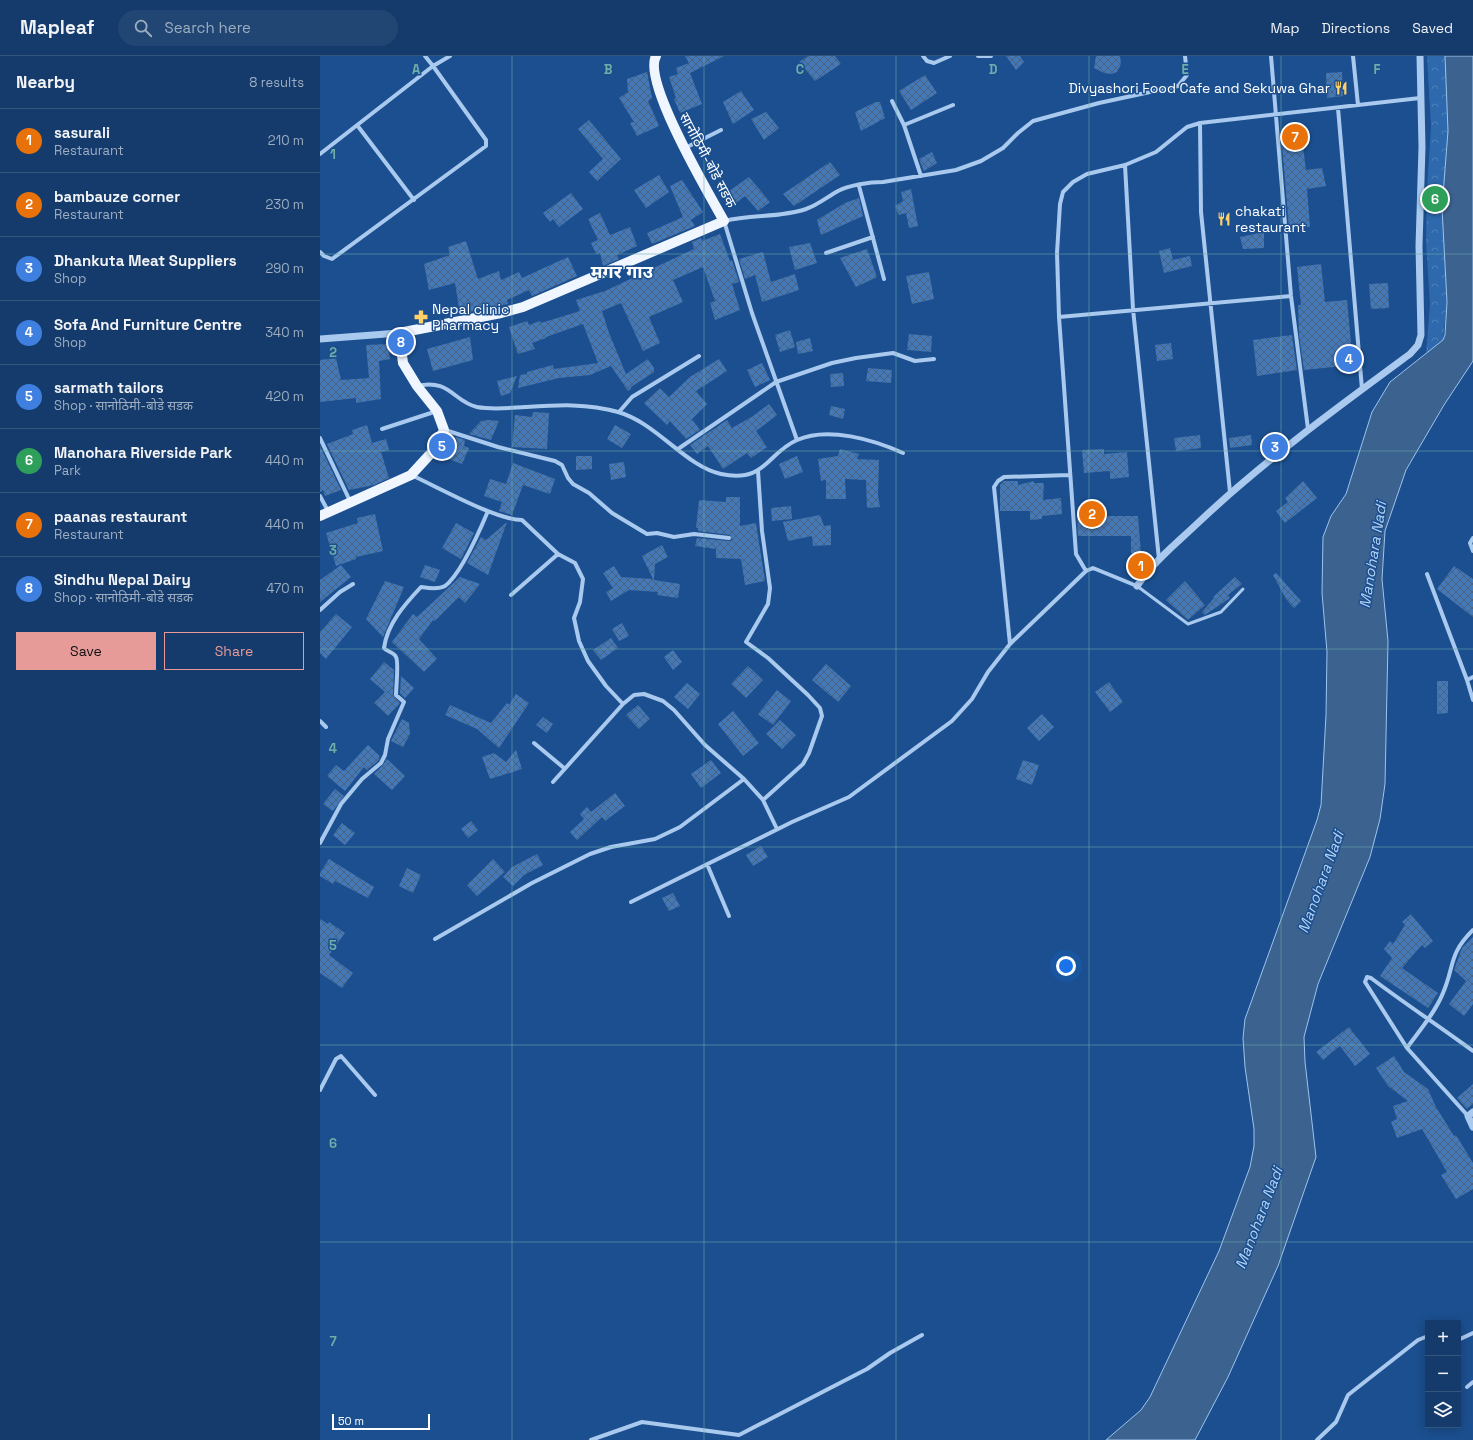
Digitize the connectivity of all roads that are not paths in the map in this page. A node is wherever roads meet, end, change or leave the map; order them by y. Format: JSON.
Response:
{"nodes":[{"id":1,"x":425,"y":56,"type":"edge"},
{"id":2,"x":450,"y":56,"type":"edge"},
{"id":3,"x":656,"y":56,"type":"edge"},
{"id":4,"x":923,"y":56,"type":"edge"},
{"id":5,"x":950,"y":56,"type":"edge"},
{"id":6,"x":978,"y":56,"type":"edge"},
{"id":7,"x":990,"y":56,"type":"edge"},
{"id":8,"x":1185,"y":56,"type":"edge"},
{"id":9,"x":1272,"y":56,"type":"edge"},
{"id":10,"x":1353,"y":56,"type":"edge"},
{"id":11,"x":1420,"y":56,"type":"edge"},
{"id":12,"x":433,"y":66,"type":"junction"},
{"id":13,"x":1420,"y":98,"type":"junction"},
{"id":14,"x":892,"y":101,"type":"dead end"},
{"id":15,"x":953,"y":105,"type":"dead end"},
{"id":16,"x":1358,"y":105,"type":"junction"},
{"id":17,"x":1338,"y":108,"type":"junction"},
{"id":18,"x":1277,"y":114,"type":"junction"},
{"id":19,"x":1200,"y":123,"type":"junction"},
{"id":20,"x":358,"y":124,"type":"junction"},
{"id":21,"x":904,"y":125,"type":"junction"},
{"id":22,"x":721,"y":130,"type":"dead end"},
{"id":23,"x":684,"y":148,"type":"junction"},
{"id":24,"x":320,"y":154,"type":"edge"},
{"id":25,"x":1125,"y":164,"type":"junction"},
{"id":26,"x":921,"y":176,"type":"junction"},
{"id":27,"x":859,"y":186,"type":"junction"},
{"id":28,"x":414,"y":200,"type":"junction"},
{"id":29,"x":724,"y":221,"type":"junction"},
{"id":30,"x":873,"y":238,"type":"junction"},
{"id":31,"x":320,"y":252,"type":"edge"},
{"id":32,"x":826,"y":254,"type":"dead end"},
{"id":33,"x":884,"y":279,"type":"dead end"},
{"id":34,"x":1291,"y":296,"type":"junction"},
{"id":35,"x":1211,"y":304,"type":"junction"},
{"id":36,"x":1133,"y":309,"type":"junction"},
{"id":37,"x":1059,"y":317,"type":"junction"},
{"id":38,"x":399,"y":333,"type":"junction"},
{"id":39,"x":320,"y":339,"type":"edge"},
{"id":40,"x":699,"y":356,"type":"dead end"},
{"id":41,"x":934,"y":359,"type":"dead end"},
{"id":42,"x":776,"y":382,"type":"junction"},
{"id":43,"x":416,"y":386,"type":"junction"},
{"id":44,"x":1362,"y":389,"type":"junction"},
{"id":45,"x":437,"y":411,"type":"junction"},
{"id":46,"x":620,"y":412,"type":"junction"},
{"id":47,"x":382,"y":429,"type":"dead end"},
{"id":48,"x":1308,"y":429,"type":"junction"},
{"id":49,"x":444,"y":430,"type":"junction"},
{"id":50,"x":320,"y":438,"type":"edge"},
{"id":51,"x":797,"y":440,"type":"junction"},
{"id":52,"x":678,"y":449,"type":"junction"},
{"id":53,"x":903,"y":453,"type":"dead end"},
{"id":54,"x":758,"y":471,"type":"junction"},
{"id":55,"x":411,"y":475,"type":"junction"},
{"id":56,"x":1069,"y":475,"type":"junction"},
{"id":57,"x":1230,"y":492,"type":"junction"},
{"id":58,"x":320,"y":496,"type":"edge"},
{"id":59,"x":350,"y":501,"type":"junction"},
{"id":60,"x":488,"y":511,"type":"junction"},
{"id":61,"x":324,"y":513,"type":"edge"},
{"id":62,"x":729,"y":538,"type":"dead end"},
{"id":63,"x":1473,"y":538,"type":"edge"},
{"id":64,"x":1473,"y":551,"type":"edge"},
{"id":65,"x":558,"y":554,"type":"junction"},
{"id":66,"x":1159,"y":559,"type":"junction"},
{"id":67,"x":1086,"y":571,"type":"junction"},
{"id":68,"x":1427,"y":574,"type":"dead end"},
{"id":69,"x":353,"y":584,"type":"dead end"},
{"id":70,"x":1137,"y":586,"type":"junction"},
{"id":71,"x":1243,"y":589,"type":"dead end"},
{"id":72,"x":511,"y":595,"type":"dead end"},
{"id":73,"x":320,"y":610,"type":"edge"},
{"id":74,"x":1010,"y":644,"type":"junction"},
{"id":75,"x":1473,"y":677,"type":"edge"},
{"id":76,"x":1467,"y":680,"type":"junction"},
{"id":77,"x":1473,"y":700,"type":"edge"},
{"id":78,"x":624,"y":704,"type":"junction"},
{"id":79,"x":320,"y":721,"type":"edge"},
{"id":80,"x":326,"y":727,"type":"dead end"},
{"id":81,"x":534,"y":744,"type":"dead end"},
{"id":82,"x":564,"y":768,"type":"junction"},
{"id":83,"x":744,"y":779,"type":"junction"},
{"id":84,"x":553,"y":782,"type":"dead end"},
{"id":85,"x":763,"y":800,"type":"junction"},
{"id":86,"x":777,"y":830,"type":"junction"},
{"id":87,"x":320,"y":843,"type":"edge"},
{"id":88,"x":707,"y":864,"type":"junction"},
{"id":89,"x":631,"y":902,"type":"dead end"},
{"id":90,"x":729,"y":916,"type":"dead end"},
{"id":91,"x":1473,"y":930,"type":"edge"},
{"id":92,"x":435,"y":939,"type":"dead end"},
{"id":93,"x":1429,"y":1018,"type":"junction"},
{"id":94,"x":1407,"y":1048,"type":"junction"},
{"id":95,"x":1473,"y":1051,"type":"edge"},
{"id":96,"x":320,"y":1090,"type":"edge"},
{"id":97,"x":374,"y":1095,"type":"dead end"},
{"id":98,"x":1470,"y":1114,"type":"edge"},
{"id":99,"x":1473,"y":1127,"type":"edge"},
{"id":100,"x":1473,"y":1333,"type":"edge"},
{"id":101,"x":922,"y":1335,"type":"dead end"},
{"id":102,"x":1425,"y":1337,"type":"edge"},
{"id":103,"x":1461,"y":1339,"type":"edge"},
{"id":104,"x":1473,"y":1382,"type":"edge"},
{"id":105,"x":1467,"y":1387,"type":"dead end"},
{"id":106,"x":591,"y":1440,"type":"edge"},
{"id":107,"x":1317,"y":1440,"type":"edge"}],
"edges":[{"from":1,"to":12,"type":"street"},
{"from":2,"to":12,"type":"street"},
{"from":3,"to":23,"type":"main road","name":"सानोठिमी-बोडे सडक"},
{"from":4,"to":5,"type":"street"},
{"from":6,"to":7,"type":"street"},
{"from":8,"to":26,"type":"street"},
{"from":9,"to":18,"type":"street"},
{"from":10,"to":16,"type":"street"},
{"from":11,"to":13,"type":"street"},
{"from":12,"to":20,"type":"street"},
{"from":12,"to":28,"type":"street"},
{"from":13,"to":16,"type":"street"},
{"from":13,"to":44,"type":"street"},
{"from":14,"to":21,"type":"street"},
{"from":15,"to":21,"type":"street"},
{"from":16,"to":17,"type":"street"},
{"from":17,"to":18,"type":"street"},
{"from":17,"to":44,"type":"street"},
{"from":18,"to":19,"type":"street"},
{"from":18,"to":34,"type":"street"},
{"from":19,"to":25,"type":"street"},
{"from":19,"to":35,"type":"street"},
{"from":20,"to":24,"type":"street"},
{"from":20,"to":28,"type":"street"},
{"from":21,"to":26,"type":"street"},
{"from":22,"to":23,"type":"street"},
{"from":23,"to":29,"type":"main road","name":"सानोठिमी-बोडे सडक"},
{"from":25,"to":36,"type":"street"},
{"from":25,"to":37,"type":"street"},
{"from":26,"to":27,"type":"street"},
{"from":27,"to":29,"type":"street"},
{"from":27,"to":30,"type":"street"},
{"from":28,"to":31,"type":"street"},
{"from":29,"to":38,"type":"main road","name":"सानोठिमी-बोडे सडक"},
{"from":29,"to":42,"type":"street"},
{"from":30,"to":32,"type":"street"},
{"from":30,"to":33,"type":"street"},
{"from":34,"to":35,"type":"street"},
{"from":34,"to":48,"type":"street"},
{"from":35,"to":36,"type":"street"},
{"from":35,"to":57,"type":"street"},
{"from":36,"to":37,"type":"street"},
{"from":36,"to":66,"type":"street"},
{"from":37,"to":56,"type":"street"},
{"from":38,"to":39,"type":"street"},
{"from":38,"to":43,"type":"main road"},
{"from":40,"to":46,"type":"street"},
{"from":41,"to":42,"type":"street"},
{"from":42,"to":51,"type":"street"},
{"from":42,"to":52,"type":"street"},
{"from":43,"to":45,"type":"main road"},
{"from":43,"to":46,"type":"street"},
{"from":44,"to":48,"type":"street"},
{"from":45,"to":47,"type":"street"},
{"from":45,"to":49,"type":"main road"},
{"from":46,"to":52,"type":"street"},
{"from":48,"to":57,"type":"street"},
{"from":49,"to":55,"type":"main road"},
{"from":49,"to":62,"type":"street"},
{"from":50,"to":59,"type":"street"},
{"from":51,"to":53,"type":"street"},
{"from":51,"to":54,"type":"street"},
{"from":52,"to":54,"type":"street"},
{"from":54,"to":85,"type":"street"},
{"from":55,"to":59,"type":"main road"},
{"from":55,"to":60,"type":"street"},
{"from":56,"to":67,"type":"street"},
{"from":56,"to":74,"type":"street"},
{"from":57,"to":66,"type":"street"},
{"from":58,"to":61,"type":"street"},
{"from":59,"to":61,"type":"main road"},
{"from":60,"to":65,"type":"street"},
{"from":60,"to":87,"type":"street"},
{"from":63,"to":64,"type":"street"},
{"from":65,"to":72,"type":"street"},
{"from":65,"to":78,"type":"street"},
{"from":66,"to":70,"type":"street"},
{"from":67,"to":70,"type":"street"},
{"from":67,"to":74,"type":"street"},
{"from":68,"to":76,"type":"street"},
{"from":69,"to":73,"type":"street"},
{"from":70,"to":71,"type":"lane"},
{"from":74,"to":86,"type":"street"},
{"from":75,"to":76,"type":"street"},
{"from":76,"to":77,"type":"street"},
{"from":78,"to":82,"type":"street"},
{"from":78,"to":83,"type":"street"},
{"from":79,"to":80,"type":"street"},
{"from":81,"to":82,"type":"street"},
{"from":82,"to":84,"type":"street"},
{"from":83,"to":85,"type":"street"},
{"from":83,"to":92,"type":"street"},
{"from":85,"to":86,"type":"street"},
{"from":86,"to":88,"type":"street"},
{"from":88,"to":89,"type":"street"},
{"from":88,"to":90,"type":"street"},
{"from":91,"to":93,"type":"street"},
{"from":93,"to":94,"type":"street"},
{"from":93,"to":94,"type":"street"},
{"from":93,"to":95,"type":"street"},
{"from":94,"to":98,"type":"street"},
{"from":96,"to":97,"type":"street"},
{"from":98,"to":99,"type":"street"},
{"from":100,"to":103,"type":"street"},
{"from":101,"to":106,"type":"street"},
{"from":102,"to":107,"type":"street"},
{"from":104,"to":105,"type":"street"}]}
